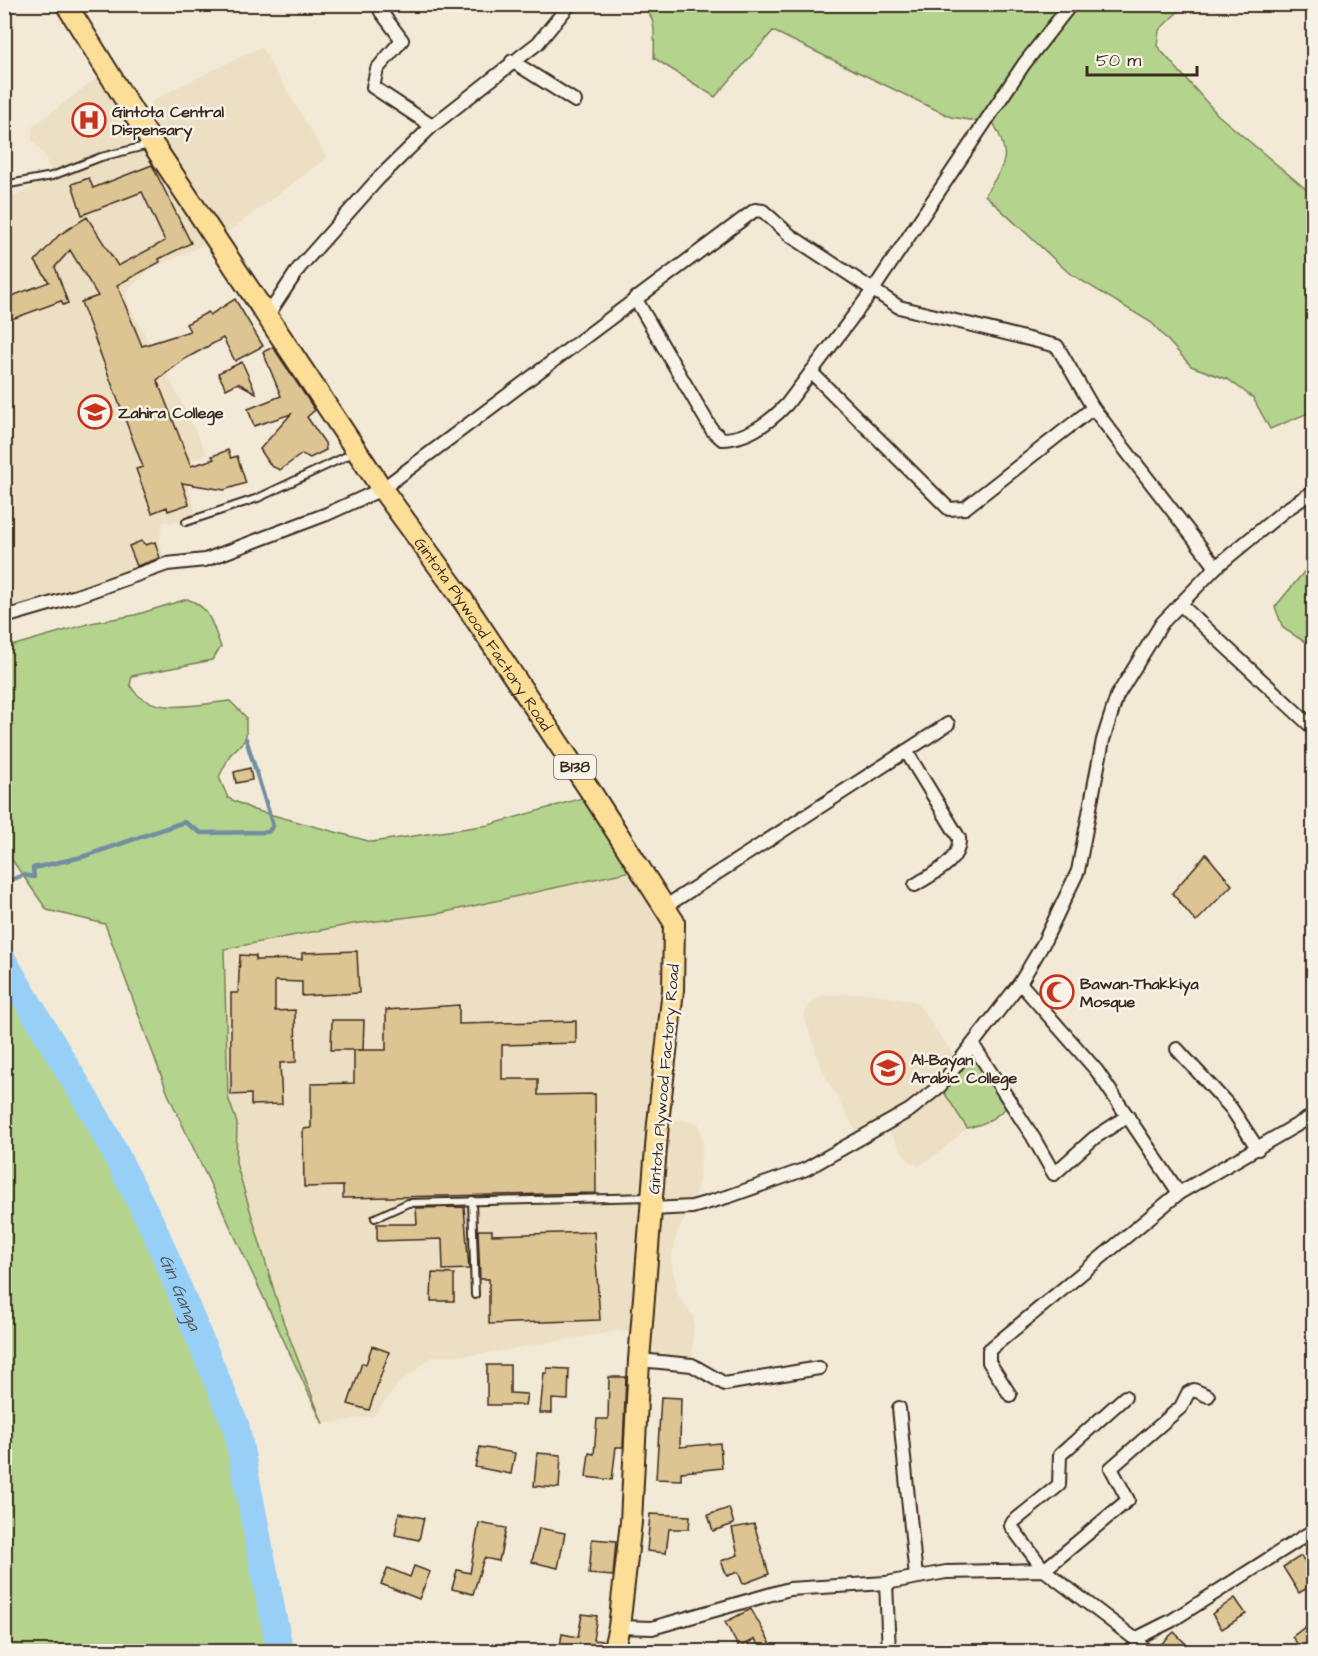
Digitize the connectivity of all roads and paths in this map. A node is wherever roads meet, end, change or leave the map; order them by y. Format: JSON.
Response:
{"nodes":[{"id":1,"x":387,"y":4,"type":"edge"},
{"id":2,"x":570,"y":4,"type":"edge"},
{"id":3,"x":1071,"y":4,"type":"edge"},
{"id":4,"x":67,"y":5,"type":"edge"},
{"id":5,"x":512,"y":61,"type":"junction"},
{"id":6,"x":575,"y":101,"type":"dead end"},
{"id":7,"x":432,"y":126,"type":"junction"},
{"id":8,"x":152,"y":143,"type":"junction"},
{"id":9,"x":4,"y":186,"type":"edge"},
{"id":10,"x":873,"y":290,"type":"junction"},
{"id":11,"x":635,"y":298,"type":"junction"},
{"id":12,"x":268,"y":315,"type":"junction"},
{"id":13,"x":811,"y":372,"type":"junction"},
{"id":14,"x":1093,"y":408,"type":"junction"},
{"id":15,"x":357,"y":451,"type":"junction"},
{"id":16,"x":382,"y":489,"type":"junction"},
{"id":17,"x":1314,"y":491,"type":"edge"},
{"id":18,"x":186,"y":522,"type":"dead end"},
{"id":19,"x":1216,"y":567,"type":"junction"},
{"id":20,"x":1180,"y":604,"type":"junction"},
{"id":21,"x":8,"y":616,"type":"dead end"},
{"id":22,"x":948,"y":724,"type":"dead end"},
{"id":23,"x":1314,"y":729,"type":"edge"},
{"id":24,"x":906,"y":751,"type":"junction"},
{"id":25,"x":915,"y":885,"type":"dead end"},
{"id":26,"x":666,"y":906,"type":"junction"},
{"id":27,"x":1020,"y":983,"type":"junction"},
{"id":28,"x":973,"y":1045,"type":"junction"},
{"id":29,"x":1177,"y":1049,"type":"dead end"},
{"id":30,"x":1314,"y":1115,"type":"edge"},
{"id":31,"x":1128,"y":1116,"type":"junction"},
{"id":32,"x":1257,"y":1149,"type":"junction"},
{"id":33,"x":1179,"y":1193,"type":"junction"},
{"id":34,"x":472,"y":1200,"type":"junction"},
{"id":35,"x":653,"y":1203,"type":"junction"},
{"id":36,"x":375,"y":1218,"type":"dead end"},
{"id":37,"x":475,"y":1295,"type":"dead end"},
{"id":38,"x":639,"y":1360,"type":"junction"},
{"id":39,"x":819,"y":1368,"type":"dead end"},
{"id":40,"x":1010,"y":1395,"type":"dead end"},
{"id":41,"x":1208,"y":1396,"type":"dead end"},
{"id":42,"x":1125,"y":1397,"type":"dead end"},
{"id":43,"x":899,"y":1408,"type":"dead end"},
{"id":44,"x":1314,"y":1530,"type":"edge"},
{"id":45,"x":1044,"y":1570,"type":"junction"},
{"id":46,"x":916,"y":1577,"type":"junction"},
{"id":47,"x":886,"y":1583,"type":"junction"},
{"id":48,"x":619,"y":1627,"type":"junction"},
{"id":49,"x":1135,"y":1638,"type":"junction"},
{"id":50,"x":613,"y":1652,"type":"edge"},
{"id":51,"x":889,"y":1652,"type":"edge"},
{"id":52,"x":1147,"y":1652,"type":"edge"}],
"edges":[{"from":1,"to":7,"type":"street"},
{"from":2,"to":5,"type":"street"},
{"from":3,"to":10,"type":"street"},
{"from":4,"to":8,"type":"main road","name":"Gintota Plywood Factory Road","number":"B138"},
{"from":5,"to":6,"type":"street"},
{"from":5,"to":7,"type":"street"},
{"from":7,"to":12,"type":"street"},
{"from":8,"to":9,"type":"lane"},
{"from":8,"to":12,"type":"main road","name":"Gintota Plywood Factory Road","number":"B138"},
{"from":10,"to":11,"type":"street"},
{"from":10,"to":13,"type":"street"},
{"from":10,"to":14,"type":"street"},
{"from":11,"to":13,"type":"street"},
{"from":11,"to":16,"type":"street"},
{"from":12,"to":15,"type":"main road","name":"Gintota Plywood Factory Road","number":"B138"},
{"from":13,"to":14,"type":"street"},
{"from":14,"to":19,"type":"street"},
{"from":15,"to":16,"type":"main road","name":"Gintota Plywood Factory Road","number":"B138"},
{"from":15,"to":18,"type":"lane"},
{"from":16,"to":21,"type":"street"},
{"from":16,"to":26,"type":"main road","name":"Gintota Plywood Factory Road","number":"B138"},
{"from":17,"to":19,"type":"street"},
{"from":19,"to":20,"type":"street"},
{"from":20,"to":23,"type":"street"},
{"from":20,"to":27,"type":"street"},
{"from":22,"to":24,"type":"street"},
{"from":24,"to":25,"type":"street"},
{"from":24,"to":26,"type":"street"},
{"from":26,"to":35,"type":"main road","name":"Gintota Plywood Factory Road","number":"B138"},
{"from":27,"to":28,"type":"street"},
{"from":27,"to":31,"type":"street"},
{"from":28,"to":31,"type":"street"},
{"from":28,"to":35,"type":"street"},
{"from":29,"to":32,"type":"street"},
{"from":30,"to":32,"type":"street"},
{"from":31,"to":33,"type":"street"},
{"from":32,"to":33,"type":"street"},
{"from":33,"to":40,"type":"street"},
{"from":34,"to":35,"type":"lane"},
{"from":34,"to":36,"type":"lane"},
{"from":34,"to":37,"type":"lane"},
{"from":35,"to":38,"type":"main road","name":"Gintota Plywood Factory Road","number":"B138"},
{"from":38,"to":39,"type":"street"},
{"from":38,"to":48,"type":"main road","name":"Gintota Plywood Factory Road","number":"B138"},
{"from":41,"to":45,"type":"street"},
{"from":42,"to":45,"type":"street"},
{"from":43,"to":46,"type":"street"},
{"from":44,"to":49,"type":"street"},
{"from":45,"to":46,"type":"street"},
{"from":45,"to":49,"type":"street"},
{"from":46,"to":47,"type":"street"},
{"from":47,"to":48,"type":"street"},
{"from":47,"to":51,"type":"street"},
{"from":48,"to":50,"type":"main road","name":"Gintota Plywood Factory Road","number":"B138"},
{"from":49,"to":52,"type":"street"}]}
